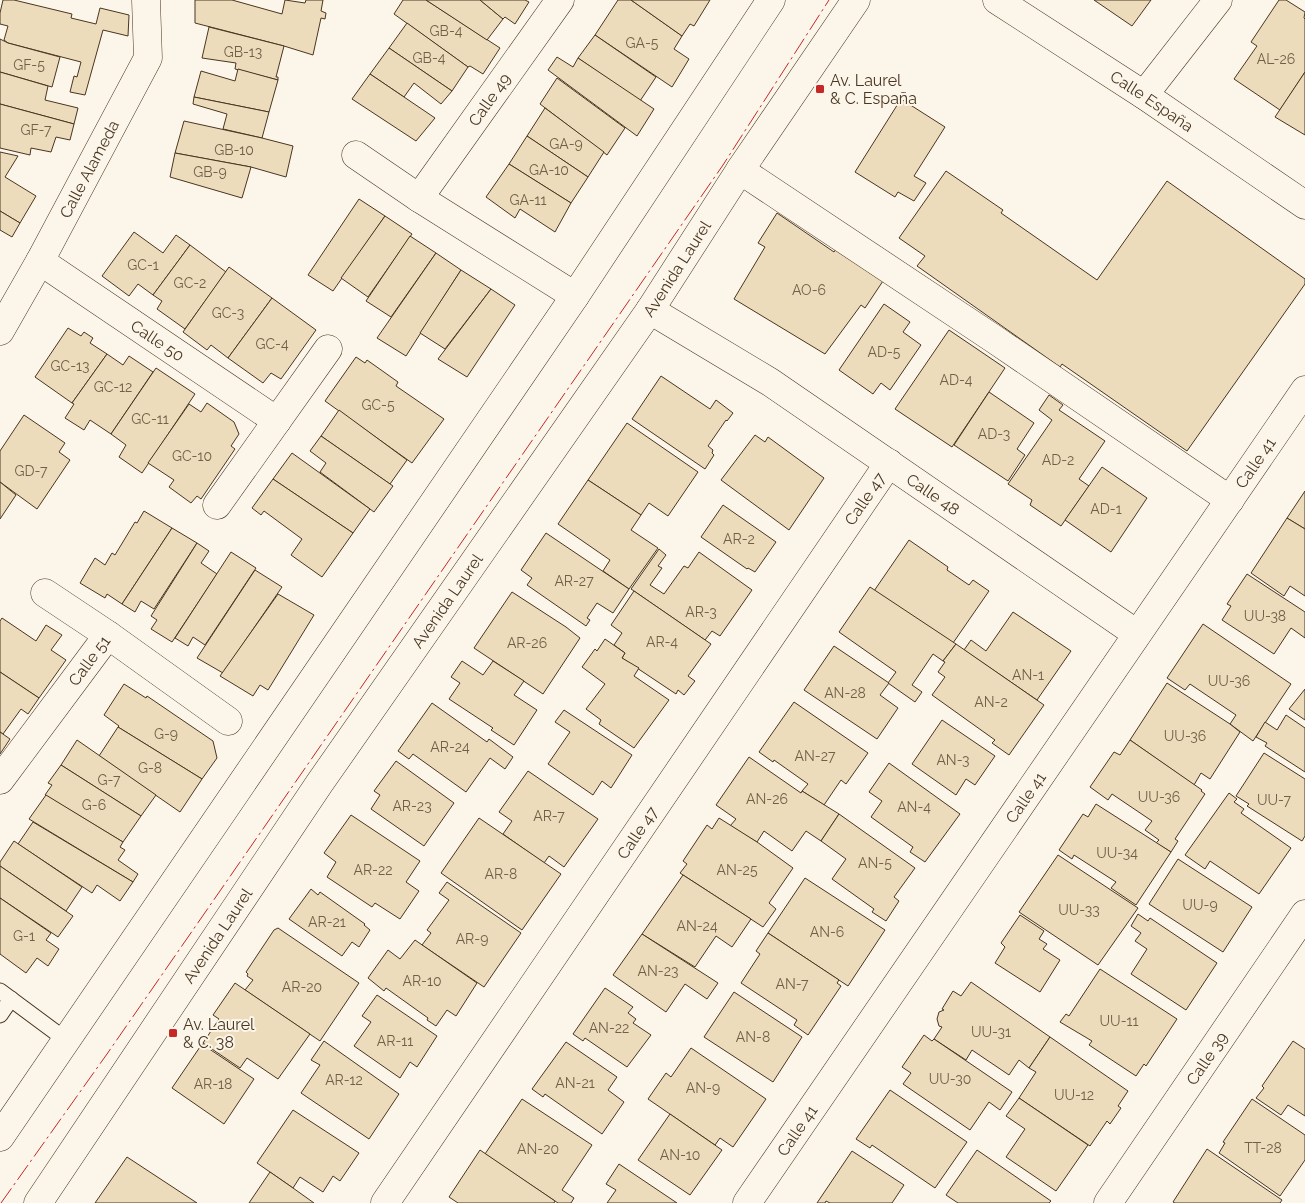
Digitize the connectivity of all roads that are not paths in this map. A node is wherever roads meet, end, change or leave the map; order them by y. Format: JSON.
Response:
{"nodes":[{"id":1,"x":146,"y":0,"type":"edge"},
{"id":2,"x":560,"y":0,"type":"edge"},
{"id":3,"x":771,"y":0,"type":"edge"},
{"id":4,"x":856,"y":0,"type":"edge"},
{"id":5,"x":997,"y":0,"type":"edge"},
{"id":6,"x":1218,"y":0,"type":"edge"},
{"id":7,"x":1144,"y":96,"type":"junction"},
{"id":8,"x":356,"y":156,"type":"dead end"},
{"id":9,"x":740,"y":170,"type":"junction"},
{"id":10,"x":419,"y":198,"type":"junction"},
{"id":11,"x":1305,"y":205,"type":"edge"},
{"id":12,"x":40,"y":261,"type":"junction"},
{"id":13,"x":575,"y":296,"type":"junction"},
{"id":14,"x":650,"y":310,"type":"junction"},
{"id":15,"x":0,"y":330,"type":"edge"},
{"id":16,"x":328,"y":348,"type":"dead end"},
{"id":17,"x":1305,"y":390,"type":"edge"},
{"id":18,"x":277,"y":421,"type":"junction"},
{"id":19,"x":889,"y":463,"type":"junction"},
{"id":20,"x":1230,"y":500,"type":"junction"},
{"id":21,"x":217,"y":506,"type":"dead end"},
{"id":22,"x":45,"y":593,"type":"dead end"},
{"id":23,"x":1137,"y":634,"type":"junction"},
{"id":24,"x":108,"y":635,"type":"junction"},
{"id":25,"x":228,"y":721,"type":"dead end"},
{"id":26,"x":0,"y":780,"type":"edge"},
{"id":27,"x":1305,"y":914,"type":"edge"},
{"id":28,"x":5,"y":995,"type":"edge"},
{"id":29,"x":0,"y":1015,"type":"edge"},
{"id":30,"x":66,"y":1040,"type":"junction"},
{"id":31,"x":0,"y":1137,"type":"edge"},
{"id":32,"x":38,"y":1203,"type":"edge"},
{"id":33,"x":385,"y":1203,"type":"edge"},
{"id":34,"x":747,"y":1203,"type":"edge"},
{"id":35,"x":1108,"y":1203,"type":"edge"}],
"edges":[{"from":1,"to":12,"type":"street","name":"Calle Alameda"},
{"from":2,"to":10,"type":"street","name":"Calle 49"},
{"from":3,"to":13,"type":"street"},
{"from":4,"to":9,"type":"street","name":"Avenida Laurel"},
{"from":5,"to":7,"type":"street","name":"Calle España"},
{"from":6,"to":7,"type":"street"},
{"from":7,"to":11,"type":"street","name":"Calle España"},
{"from":8,"to":10,"type":"street"},
{"from":9,"to":14,"type":"street","name":"Avenida Laurel"},
{"from":9,"to":20,"type":"street"},
{"from":10,"to":13,"type":"street"},
{"from":12,"to":15,"type":"street","name":"Calle Alameda"},
{"from":12,"to":18,"type":"street","name":"Calle 50"},
{"from":13,"to":30,"type":"street"},
{"from":14,"to":19,"type":"street","name":"Calle 48"},
{"from":14,"to":32,"type":"street","name":"Avenida Laurel"},
{"from":16,"to":18,"type":"street"},
{"from":17,"to":20,"type":"street","name":"Calle 41"},
{"from":18,"to":21,"type":"street"},
{"from":19,"to":23,"type":"street","name":"Calle 48"},
{"from":19,"to":33,"type":"street","name":"Calle 47"},
{"from":20,"to":23,"type":"street","name":"Calle 41"},
{"from":22,"to":24,"type":"street"},
{"from":23,"to":34,"type":"street","name":"Calle 41"},
{"from":24,"to":25,"type":"street","name":"Calle 51"},
{"from":24,"to":26,"type":"street","name":"Calle 51"},
{"from":27,"to":35,"type":"street","name":"Calle 39"},
{"from":28,"to":29,"type":"lane"},
{"from":28,"to":30,"type":"lane"},
{"from":30,"to":31,"type":"street"}]}
